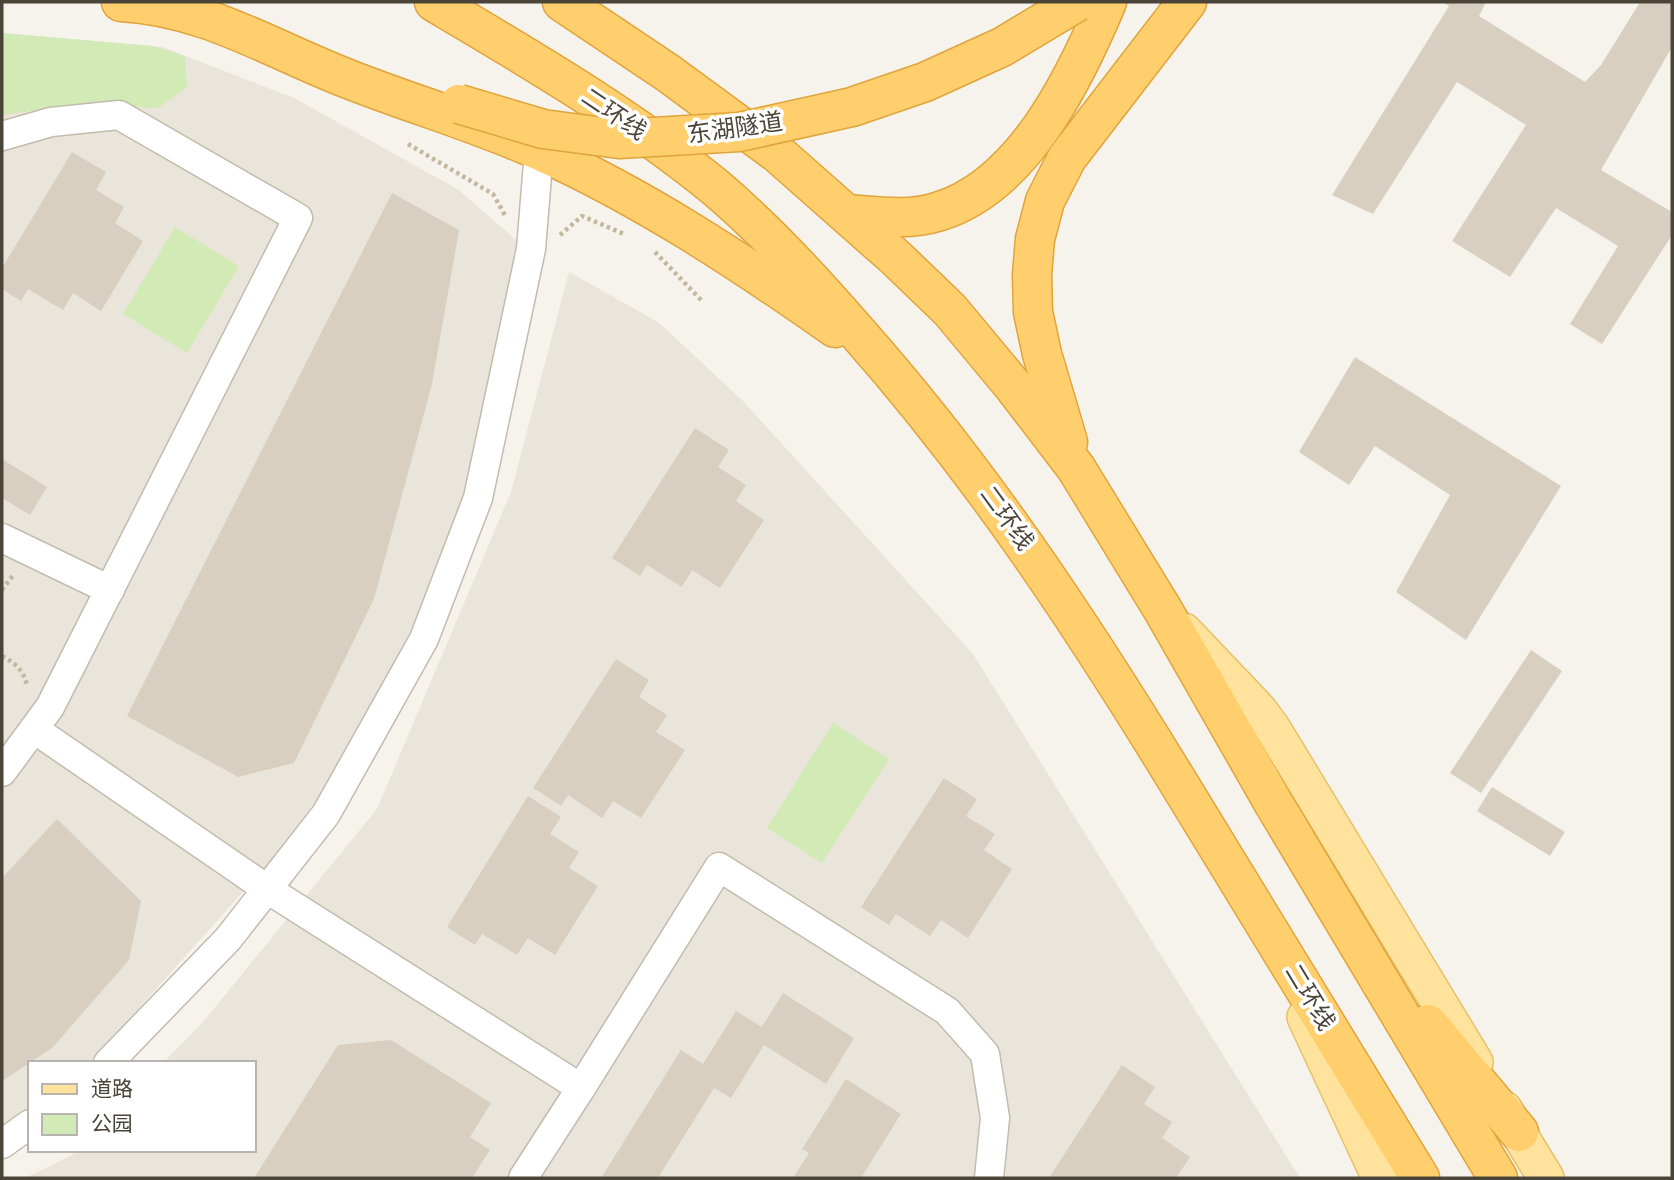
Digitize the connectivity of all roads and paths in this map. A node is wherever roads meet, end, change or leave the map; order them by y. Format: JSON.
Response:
{"nodes":[{"id":1,"x":121,"y":2,"type":"edge"},
{"id":2,"x":184,"y":2,"type":"edge"},
{"id":3,"x":225,"y":2,"type":"edge"},
{"id":4,"x":434,"y":2,"type":"edge"},
{"id":5,"x":562,"y":2,"type":"edge"},
{"id":6,"x":1077,"y":2,"type":"edge"},
{"id":7,"x":1107,"y":2,"type":"edge"},
{"id":8,"x":1187,"y":2,"type":"edge"},
{"id":9,"x":459,"y":104,"type":"junction"},
{"id":10,"x":2,"y":136,"type":"edge"},
{"id":11,"x":408,"y":144,"type":"dead end"},
{"id":12,"x":539,"y":150,"type":"junction"},
{"id":13,"x":847,"y":214,"type":"junction"},
{"id":14,"x":510,"y":223,"type":"dead end"},
{"id":15,"x":626,"y":235,"type":"dead end"},
{"id":16,"x":559,"y":236,"type":"dead end"},
{"id":17,"x":648,"y":244,"type":"dead end"},
{"id":18,"x":703,"y":302,"type":"dead end"},
{"id":19,"x":888,"y":366,"type":"junction"},
{"id":20,"x":1076,"y":468,"type":"junction"},
{"id":21,"x":2,"y":538,"type":"edge"},
{"id":22,"x":110,"y":590,"type":"junction"},
{"id":23,"x":1163,"y":610,"type":"junction"},
{"id":24,"x":2,"y":656,"type":"edge"},
{"id":25,"x":14,"y":662,"type":"dead end"},
{"id":26,"x":34,"y":729,"type":"junction"},
{"id":27,"x":2,"y":772,"type":"edge"},
{"id":28,"x":267,"y":890,"type":"junction"},
{"id":29,"x":1254,"y":905,"type":"junction"},
{"id":30,"x":1352,"y":931,"type":"junction"},
{"id":31,"x":110,"y":1061,"type":"edge"},
{"id":32,"x":580,"y":1088,"type":"junction"},
{"id":33,"x":28,"y":1125,"type":"edge"},
{"id":34,"x":1519,"y":1132,"type":"junction"},
{"id":35,"x":2,"y":1144,"type":"edge"},
{"id":36,"x":523,"y":1178,"type":"edge"},
{"id":37,"x":989,"y":1178,"type":"edge"},
{"id":38,"x":1380,"y":1178,"type":"edge"},
{"id":39,"x":1420,"y":1178,"type":"edge"},
{"id":40,"x":1498,"y":1178,"type":"edge"},
{"id":41,"x":1546,"y":1178,"type":"edge"}],
"edges":[{"from":1,"to":12,"type":"highway"},
{"from":2,"to":9,"type":"highway"},
{"from":3,"to":9,"type":"highway","name":"东湖隧道"},
{"from":4,"to":19,"type":"highway","name":"二环线"},
{"from":5,"to":13,"type":"highway"},
{"from":6,"to":9,"type":"highway","name":"东湖隧道","bridge":true},
{"from":7,"to":13,"type":"highway"},
{"from":8,"to":20,"type":"highway"},
{"from":10,"to":22,"type":"street"},
{"from":11,"to":14,"type":"path"},
{"from":12,"to":19,"type":"highway"},
{"from":12,"to":28,"type":"street"},
{"from":13,"to":20,"type":"highway"},
{"from":15,"to":16,"type":"path"},
{"from":17,"to":18,"type":"path"},
{"from":19,"to":29,"type":"highway","name":"二环线"},
{"from":20,"to":23,"type":"highway"},
{"from":21,"to":22,"type":"street"},
{"from":22,"to":26,"type":"street"},
{"from":23,"to":30,"type":"highway"},
{"from":23,"to":34,"type":"main road"},
{"from":24,"to":25,"type":"path"},
{"from":26,"to":27,"type":"street"},
{"from":26,"to":28,"type":"street"},
{"from":28,"to":31,"type":"street"},
{"from":28,"to":32,"type":"street"},
{"from":29,"to":38,"type":"main road"},
{"from":29,"to":39,"type":"highway","name":"二环线"},
{"from":30,"to":34,"type":"highway"},
{"from":30,"to":40,"type":"highway"},
{"from":32,"to":36,"type":"street"},
{"from":32,"to":37,"type":"street"},
{"from":33,"to":35,"type":"street"},
{"from":34,"to":41,"type":"main road"}]}
